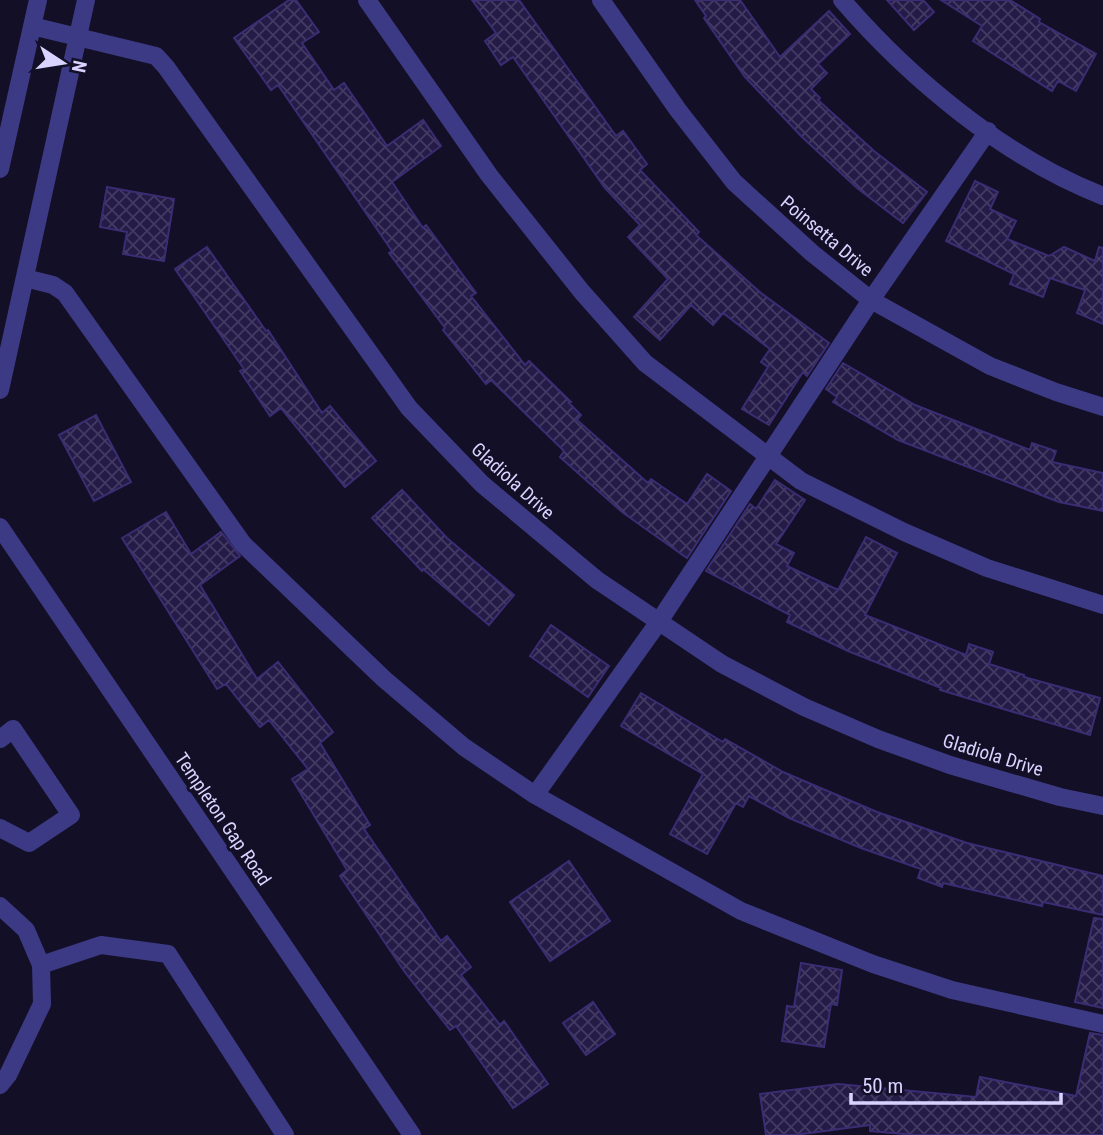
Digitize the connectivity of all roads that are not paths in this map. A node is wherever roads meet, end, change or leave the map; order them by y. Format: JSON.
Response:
{"nodes":[{"id":1,"x":37,"y":0,"type":"edge"},
{"id":2,"x":86,"y":0,"type":"edge"},
{"id":3,"x":367,"y":0,"type":"edge"},
{"id":4,"x":601,"y":0,"type":"edge"},
{"id":5,"x":842,"y":0,"type":"edge"},
{"id":6,"x":32,"y":26,"type":"junction"},
{"id":7,"x":78,"y":35,"type":"junction"},
{"id":8,"x":988,"y":131,"type":"junction"},
{"id":9,"x":0,"y":169,"type":"edge"},
{"id":10,"x":1103,"y":196,"type":"edge"},
{"id":11,"x":25,"y":278,"type":"junction"},
{"id":12,"x":871,"y":300,"type":"junction"},
{"id":13,"x":0,"y":390,"type":"edge"},
{"id":14,"x":1103,"y":407,"type":"edge"},
{"id":15,"x":768,"y":456,"type":"junction"},
{"id":16,"x":0,"y":527,"type":"edge"},
{"id":17,"x":1103,"y":605,"type":"edge"},
{"id":18,"x":658,"y":623,"type":"junction"},
{"id":19,"x":0,"y":739,"type":"edge"},
{"id":20,"x":535,"y":795,"type":"junction"},
{"id":21,"x":1103,"y":806,"type":"edge"},
{"id":22,"x":0,"y":828,"type":"edge"},
{"id":23,"x":0,"y":906,"type":"edge"},
{"id":24,"x":41,"y":965,"type":"junction"},
{"id":25,"x":1103,"y":1024,"type":"edge"},
{"id":26,"x":3,"y":1077,"type":"edge"},
{"id":27,"x":285,"y":1135,"type":"edge"},
{"id":28,"x":412,"y":1135,"type":"edge"}],
"edges":[{"from":1,"to":6,"type":"street"},
{"from":2,"to":7,"type":"street"},
{"from":3,"to":15,"type":"street"},
{"from":4,"to":12,"type":"street","name":"Poinsetta Drive"},
{"from":5,"to":8,"type":"street"},
{"from":6,"to":7,"type":"street","name":"Gladiola Drive"},
{"from":6,"to":9,"type":"street"},
{"from":7,"to":11,"type":"street"},
{"from":7,"to":18,"type":"street","name":"Gladiola Drive"},
{"from":8,"to":10,"type":"street"},
{"from":8,"to":12,"type":"street"},
{"from":11,"to":13,"type":"street"},
{"from":11,"to":20,"type":"street"},
{"from":12,"to":14,"type":"street","name":"Poinsetta Drive"},
{"from":12,"to":15,"type":"street"},
{"from":15,"to":17,"type":"street"},
{"from":15,"to":18,"type":"street"},
{"from":16,"to":28,"type":"street","name":"Templeton Gap Road"},
{"from":18,"to":20,"type":"street"},
{"from":18,"to":21,"type":"street","name":"Gladiola Drive"},
{"from":19,"to":22,"type":"street"},
{"from":20,"to":25,"type":"street"},
{"from":23,"to":24,"type":"street"},
{"from":24,"to":26,"type":"street"},
{"from":24,"to":27,"type":"street"}]}
